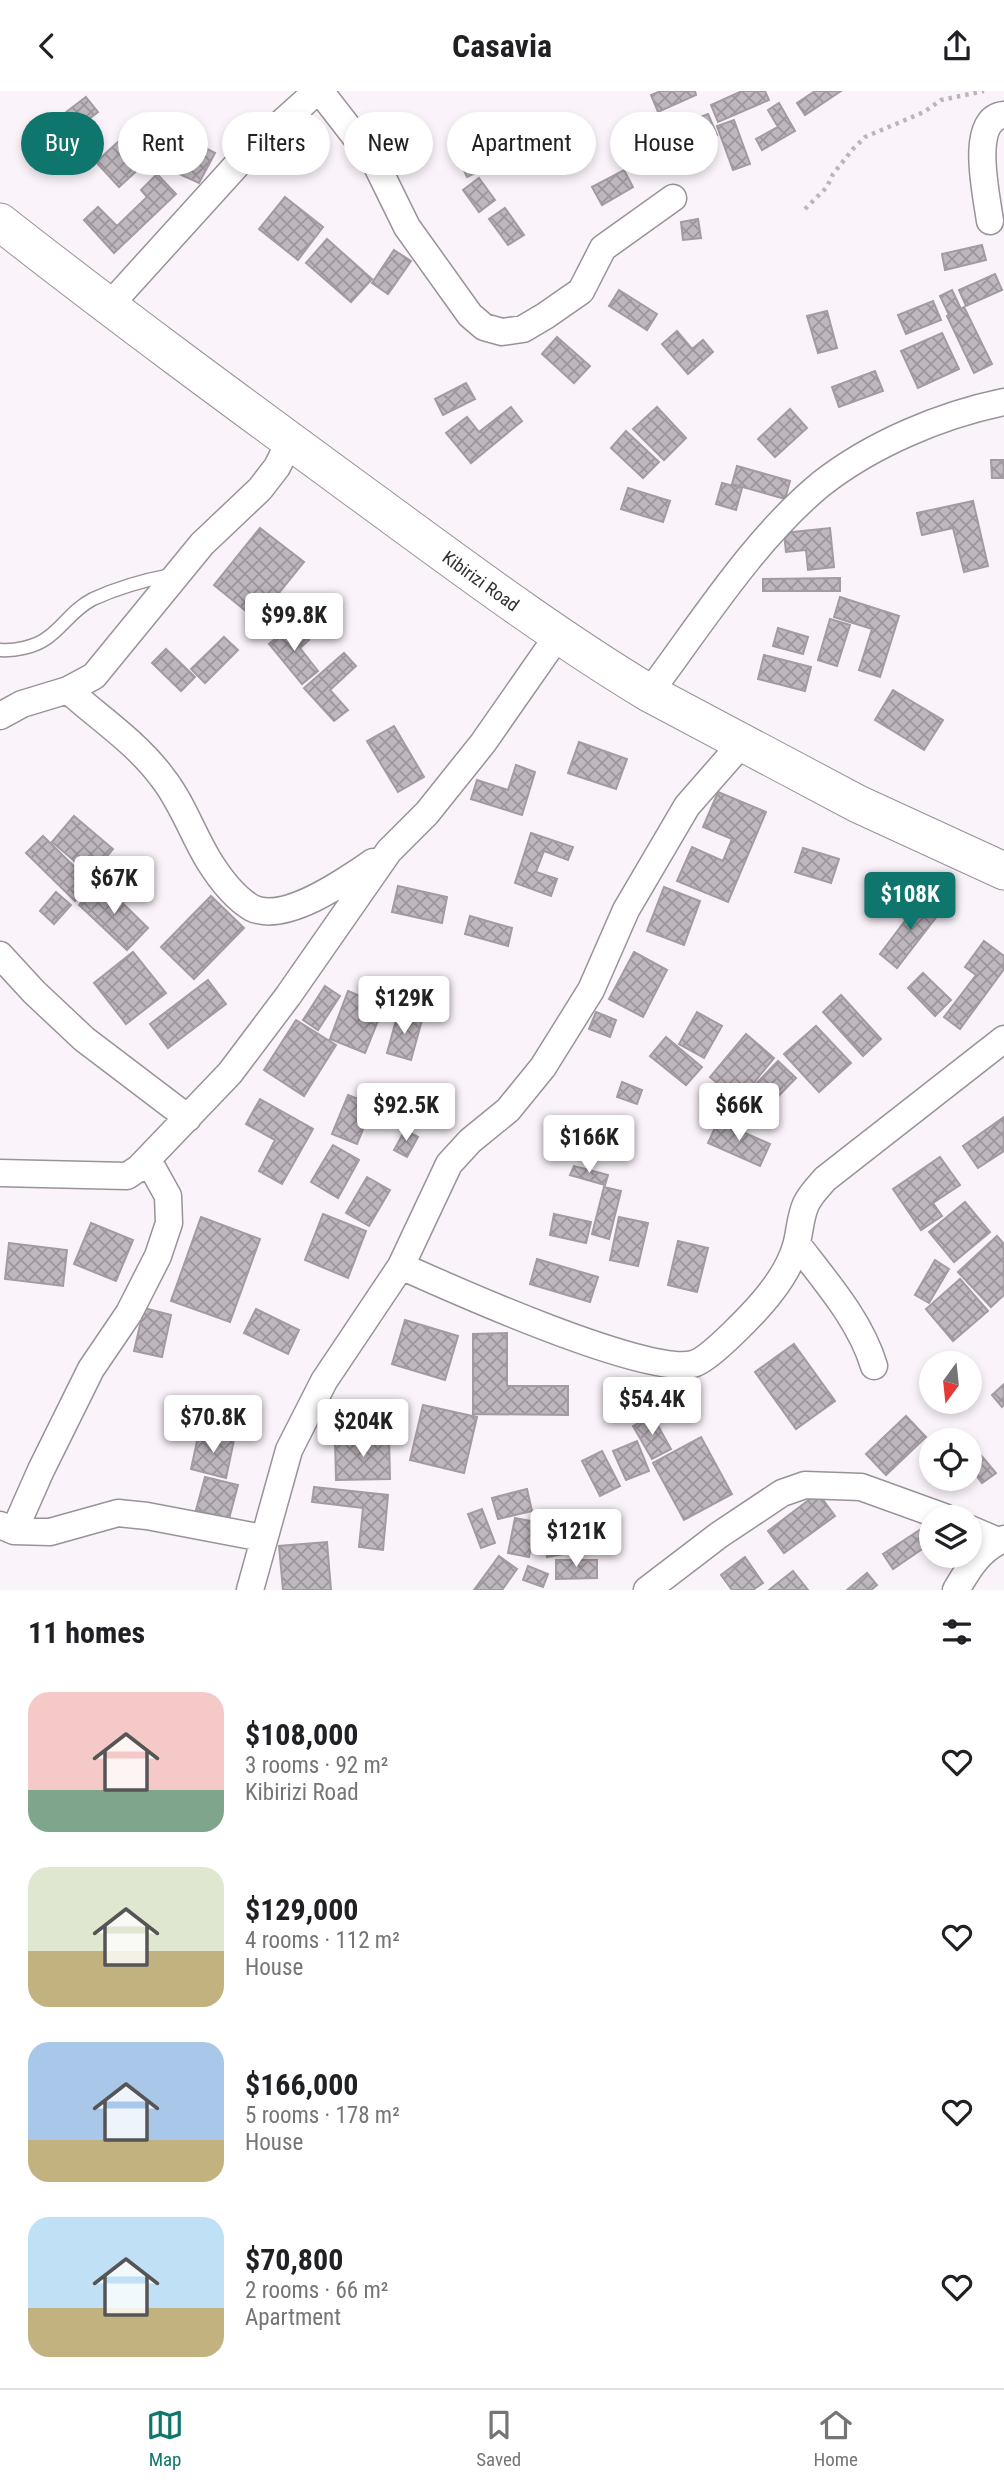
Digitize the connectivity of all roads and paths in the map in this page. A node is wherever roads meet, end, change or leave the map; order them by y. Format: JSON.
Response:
{"nodes":[{"id":1,"x":318,"y":91,"type":"edge"},
{"id":2,"x":984,"y":91,"type":"edge"},
{"id":3,"x":1004,"y":115,"type":"edge"},
{"id":4,"x":673,"y":198,"type":"dead end"},
{"id":5,"x":805,"y":209,"type":"dead end"},
{"id":6,"x":990,"y":221,"type":"dead end"},
{"id":7,"x":0,"y":222,"type":"edge"},
{"id":8,"x":108,"y":307,"type":"junction"},
{"id":9,"x":1004,"y":401,"type":"edge"},
{"id":10,"x":290,"y":440,"type":"junction"},
{"id":11,"x":177,"y":574,"type":"junction"},
{"id":12,"x":559,"y":634,"type":"junction"},
{"id":13,"x":0,"y":650,"type":"edge"},
{"id":14,"x":68,"y":690,"type":"junction"},
{"id":15,"x":649,"y":693,"type":"junction"},
{"id":16,"x":0,"y":716,"type":"edge"},
{"id":17,"x":743,"y":742,"type":"junction"},
{"id":18,"x":389,"y":851,"type":"junction"},
{"id":19,"x":1004,"y":871,"type":"edge"},
{"id":20,"x":0,"y":955,"type":"edge"},
{"id":21,"x":1004,"y":1039,"type":"edge"},
{"id":22,"x":188,"y":1118,"type":"junction"},
{"id":23,"x":148,"y":1160,"type":"junction"},
{"id":24,"x":0,"y":1173,"type":"edge"},
{"id":25,"x":797,"y":1244,"type":"junction"},
{"id":26,"x":401,"y":1266,"type":"junction"},
{"id":27,"x":874,"y":1366,"type":"dead end"},
{"id":28,"x":919,"y":1508,"type":"edge"},
{"id":29,"x":7,"y":1528,"type":"edge"},
{"id":30,"x":982,"y":1533,"type":"edge"},
{"id":31,"x":263,"y":1538,"type":"junction"},
{"id":32,"x":1001,"y":1540,"type":"edge"},
{"id":33,"x":250,"y":1590,"type":"edge"},
{"id":34,"x":646,"y":1590,"type":"edge"},
{"id":35,"x":956,"y":1590,"type":"edge"}],
"edges":[{"from":1,"to":4,"type":"street"},
{"from":1,"to":8,"type":"street"},
{"from":2,"to":5,"type":"path"},
{"from":3,"to":6,"type":"street"},
{"from":7,"to":8,"type":"street","name":"Kibirizi Road"},
{"from":8,"to":10,"type":"street","name":"Kibirizi Road"},
{"from":9,"to":15,"type":"street"},
{"from":10,"to":11,"type":"street"},
{"from":10,"to":12,"type":"street","name":"Kibirizi Road"},
{"from":11,"to":13,"type":"lane"},
{"from":11,"to":14,"type":"street"},
{"from":12,"to":15,"type":"street","name":"Kibirizi Road"},
{"from":12,"to":18,"type":"street"},
{"from":14,"to":16,"type":"street"},
{"from":14,"to":18,"type":"street"},
{"from":15,"to":17,"type":"street","name":"Kibirizi Road"},
{"from":17,"to":19,"type":"street","name":"Kibirizi Road"},
{"from":17,"to":26,"type":"street"},
{"from":18,"to":22,"type":"street"},
{"from":20,"to":22,"type":"street"},
{"from":21,"to":25,"type":"street"},
{"from":22,"to":23,"type":"street"},
{"from":23,"to":24,"type":"street"},
{"from":23,"to":29,"type":"street"},
{"from":25,"to":26,"type":"street"},
{"from":25,"to":27,"type":"street"},
{"from":26,"to":31,"type":"street"},
{"from":28,"to":34,"type":"street"},
{"from":29,"to":31,"type":"street"},
{"from":30,"to":32,"type":"street"},
{"from":31,"to":33,"type":"street"},
{"from":32,"to":35,"type":"street"}]}
